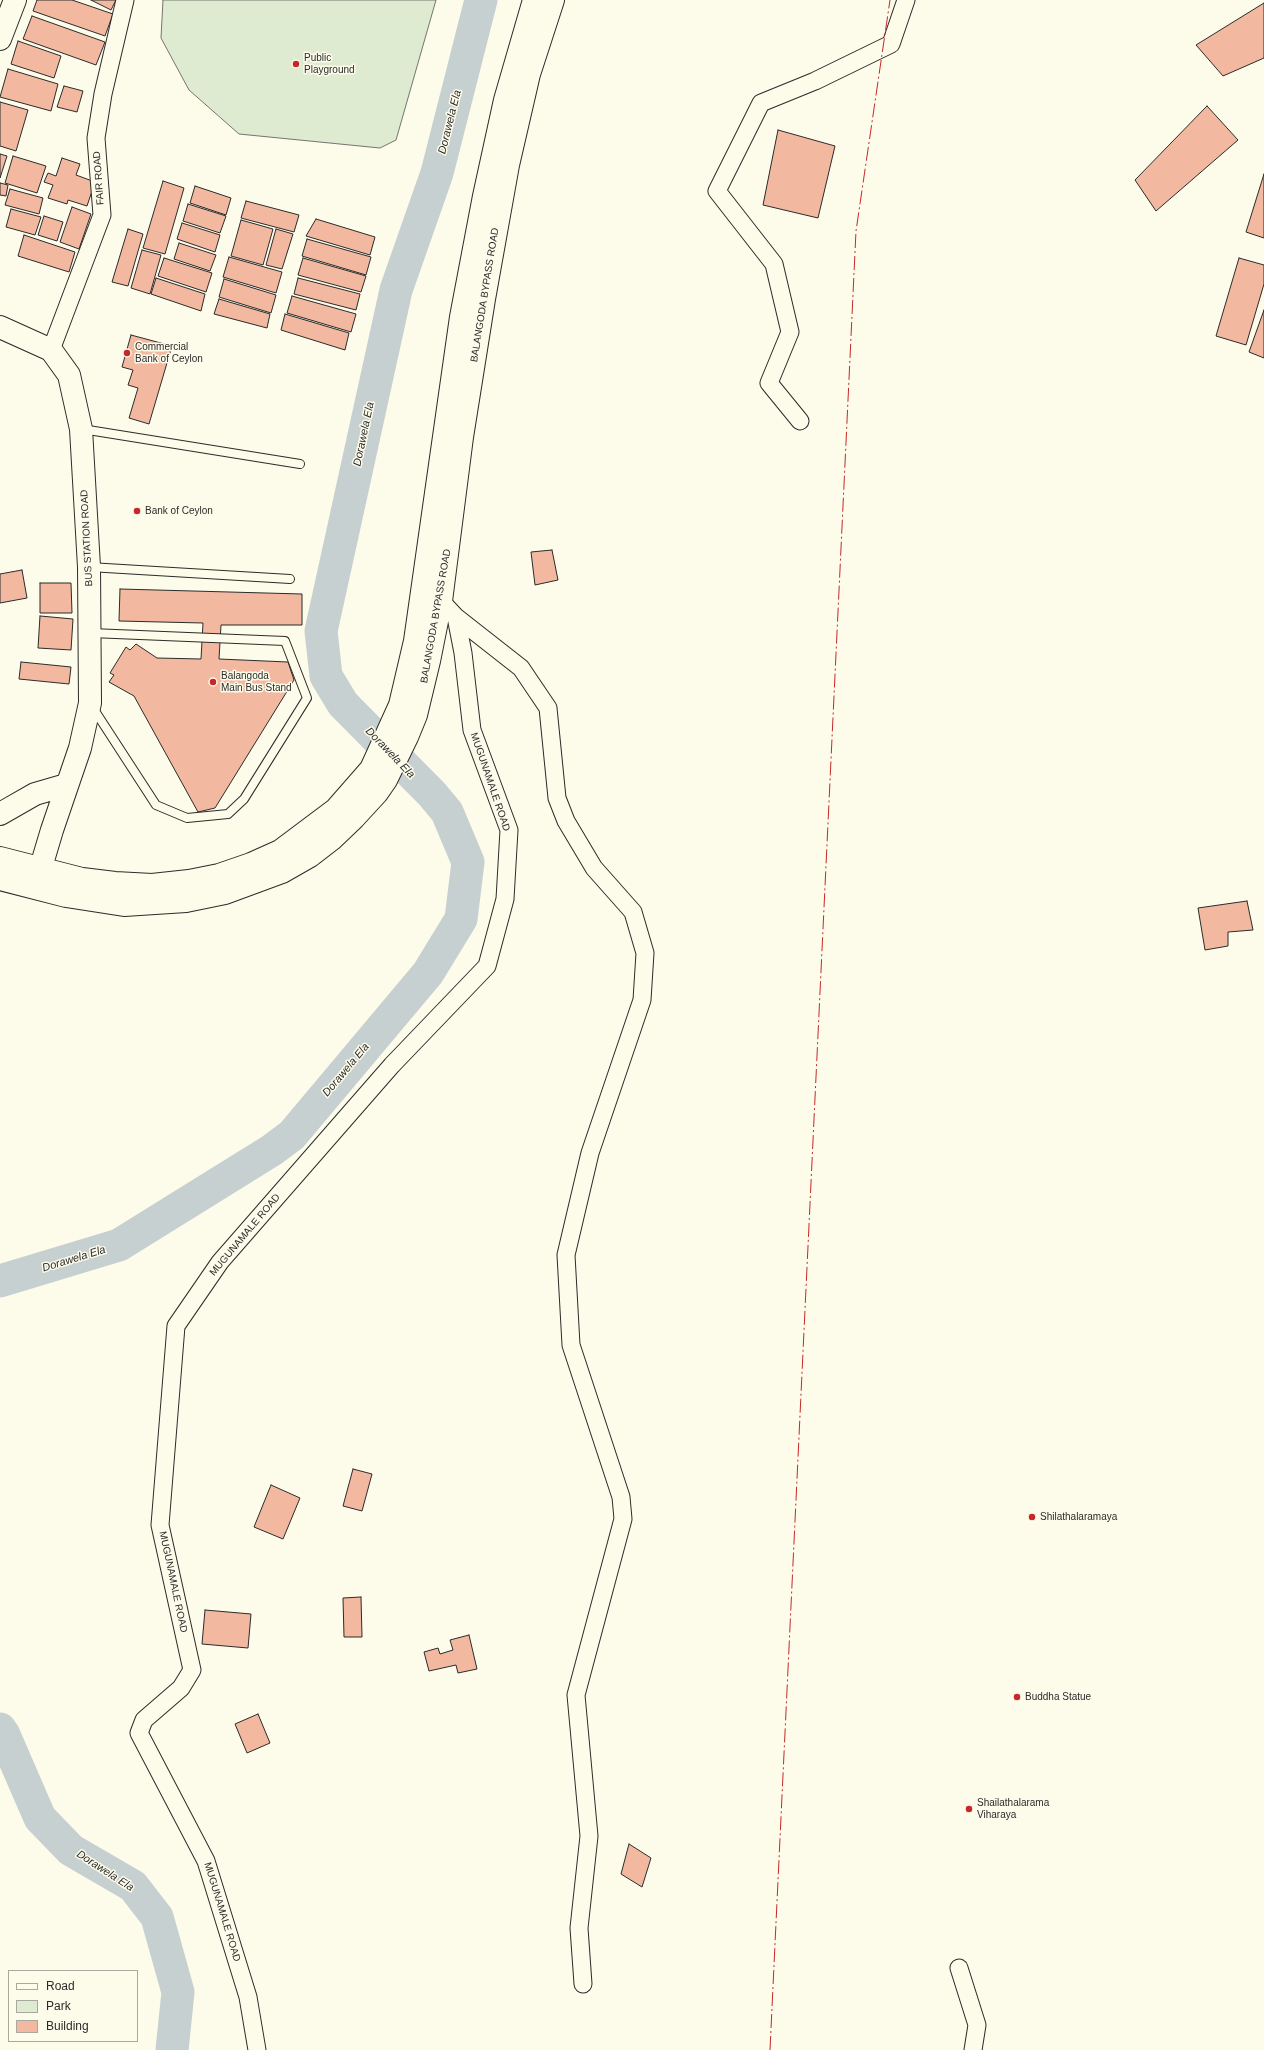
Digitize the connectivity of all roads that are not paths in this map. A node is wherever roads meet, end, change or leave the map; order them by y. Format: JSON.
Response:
{"nodes":[{"id":1,"x":15,"y":0,"type":"edge"},
{"id":2,"x":125,"y":0,"type":"edge"},
{"id":3,"x":534,"y":0,"type":"edge"},
{"id":4,"x":553,"y":0,"type":"edge"},
{"id":5,"x":906,"y":0,"type":"edge"},
{"id":6,"x":0,"y":39,"type":"edge"},
{"id":7,"x":0,"y":327,"type":"edge"},
{"id":8,"x":51,"y":350,"type":"junction"},
{"id":9,"x":800,"y":421,"type":"dead end"},
{"id":10,"x":81,"y":429,"type":"junction"},
{"id":11,"x":300,"y":464,"type":"dead end"},
{"id":12,"x":89,"y":567,"type":"junction"},
{"id":13,"x":290,"y":579,"type":"dead end"},
{"id":14,"x":448,"y":609,"type":"junction"},
{"id":15,"x":90,"y":633,"type":"junction"},
{"id":16,"x":90,"y":703,"type":"junction"},
{"id":17,"x":399,"y":732,"type":"junction"},
{"id":18,"x":66,"y":785,"type":"junction"},
{"id":19,"x":0,"y":814,"type":"edge"},
{"id":20,"x":0,"y":858,"type":"edge"},
{"id":21,"x":38,"y":878,"type":"junction"},
{"id":22,"x":0,"y":880,"type":"edge"},
{"id":23,"x":959,"y":1968,"type":"dead end"},
{"id":24,"x":583,"y":1984,"type":"dead end"},
{"id":25,"x":257,"y":2050,"type":"edge"},
{"id":26,"x":973,"y":2050,"type":"edge"}],
"edges":[{"from":1,"to":6,"type":"main road"},
{"from":2,"to":8,"type":"street","name":"FAIR ROAD"},
{"from":3,"to":17,"type":"main road","name":"BALANGODA BYPASS ROAD"},
{"from":4,"to":14,"type":"main road","name":"BALANGODA BYPASS ROAD"},
{"from":5,"to":9,"type":"street"},
{"from":7,"to":8,"type":"main road","name":"BUS STATION ROAD"},
{"from":8,"to":10,"type":"main road","name":"BUS STATION ROAD"},
{"from":10,"to":11,"type":"lane"},
{"from":10,"to":12,"type":"main road","name":"BUS STATION ROAD"},
{"from":12,"to":13,"type":"lane"},
{"from":12,"to":15,"type":"main road","name":"BUS STATION ROAD"},
{"from":14,"to":17,"type":"main road","name":"BALANGODA BYPASS ROAD"},
{"from":14,"to":24,"type":"street"},
{"from":14,"to":25,"type":"street","name":"MUGUNAMALE ROAD"},
{"from":15,"to":16,"type":"main road","name":"BUS STATION ROAD"},
{"from":15,"to":16,"type":"lane"},
{"from":16,"to":18,"type":"main road","name":"BUS STATION ROAD"},
{"from":17,"to":21,"type":"main road","name":"BALANGODA BYPASS ROAD"},
{"from":18,"to":19,"type":"main road"},
{"from":18,"to":21,"type":"main road","name":"BUS STATION ROAD"},
{"from":20,"to":21,"type":"main road","name":"BALANGODA BYPASS ROAD"},
{"from":21,"to":22,"type":"main road","name":"BALANGODA BYPASS ROAD"},
{"from":23,"to":26,"type":"street"}]}
